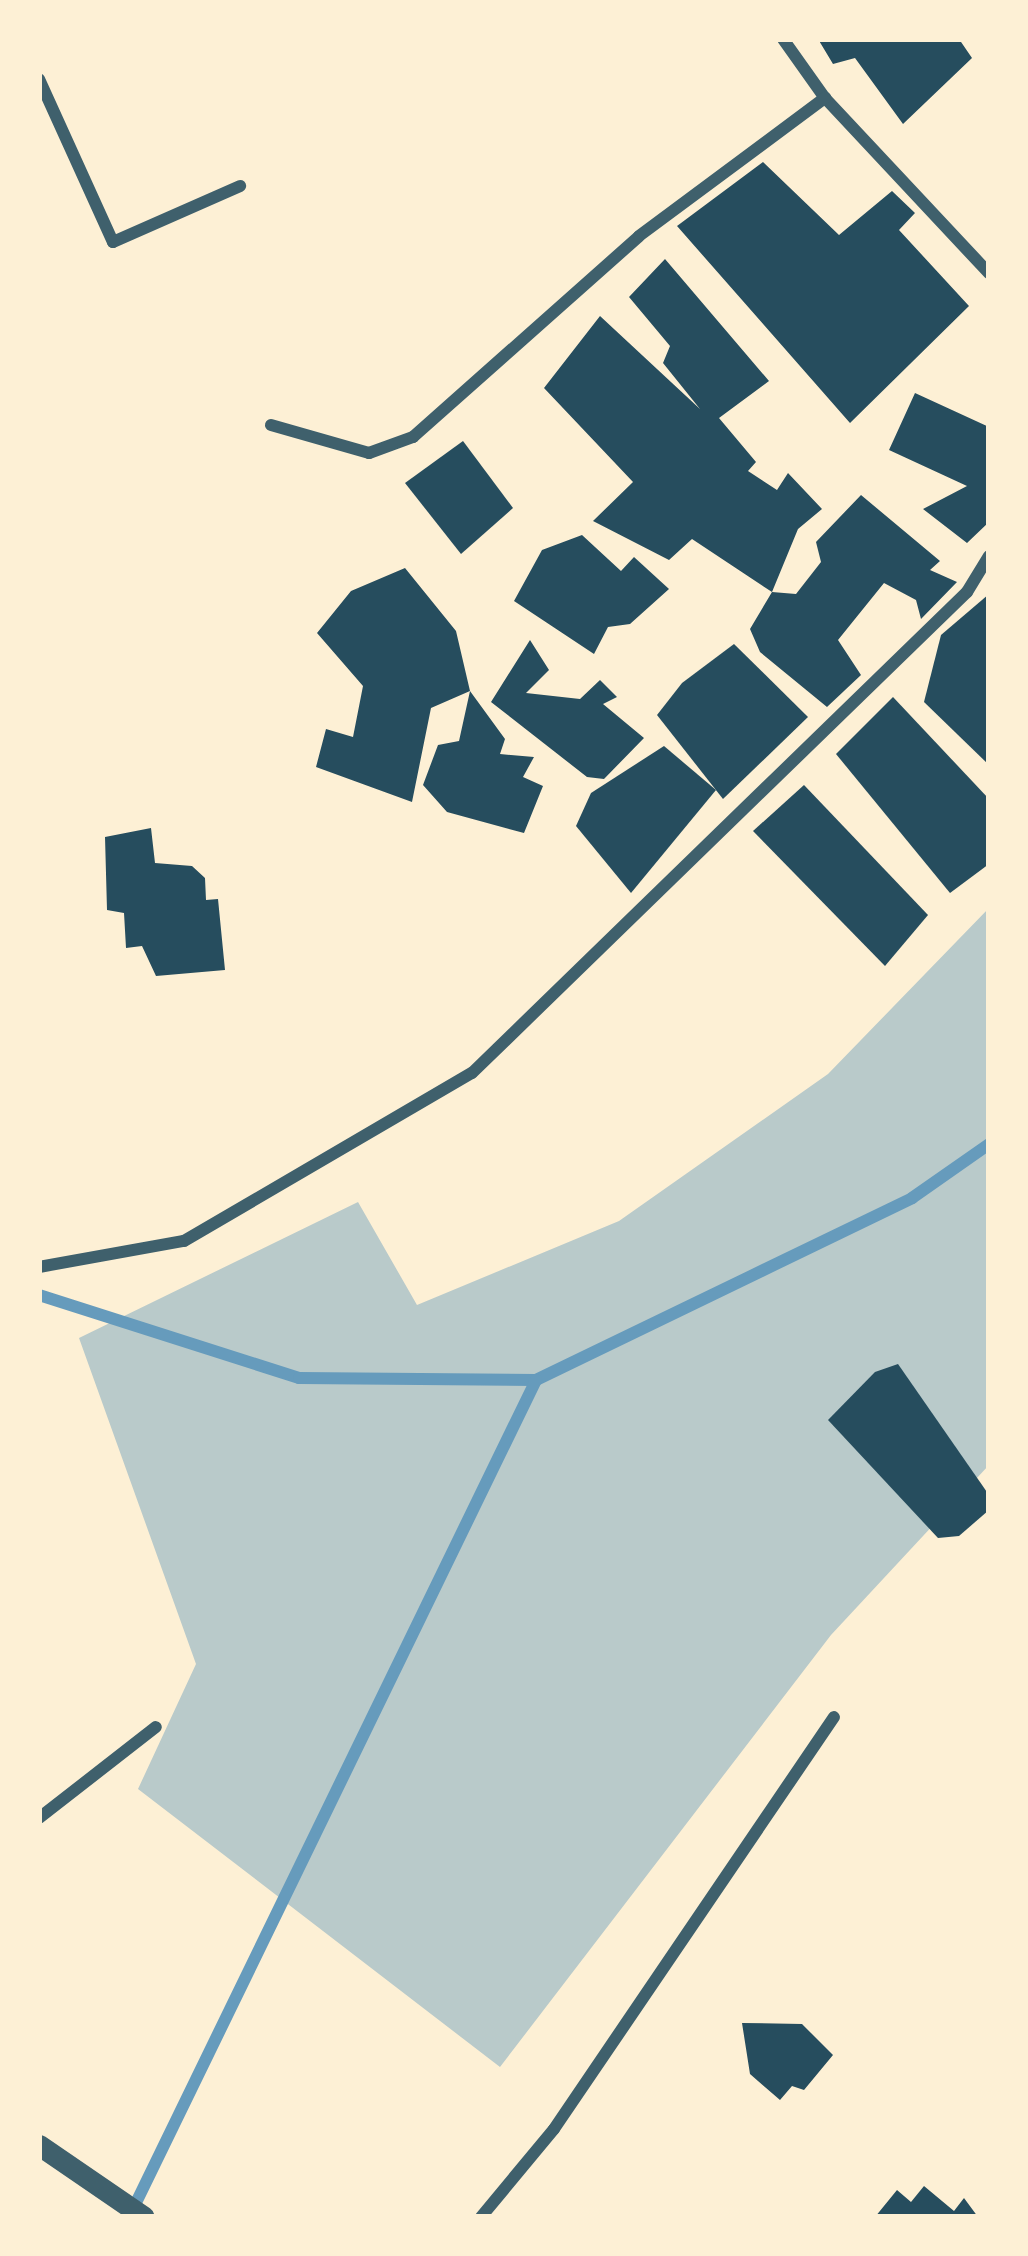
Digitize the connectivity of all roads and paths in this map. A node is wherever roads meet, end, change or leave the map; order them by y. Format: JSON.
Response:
{"nodes":[{"id":1,"x":783,"y":39,"type":"edge"},
{"id":2,"x":39,"y":79,"type":"edge"},
{"id":3,"x":825,"y":98,"type":"junction"},
{"id":4,"x":240,"y":186,"type":"dead end"},
{"id":5,"x":989,"y":273,"type":"edge"},
{"id":6,"x":271,"y":424,"type":"dead end"},
{"id":7,"x":989,"y":556,"type":"edge"},
{"id":8,"x":39,"y":1267,"type":"edge"},
{"id":9,"x":834,"y":1717,"type":"dead end"},
{"id":10,"x":156,"y":1727,"type":"dead end"},
{"id":11,"x":39,"y":1818,"type":"edge"},
{"id":12,"x":39,"y":2145,"type":"edge"},
{"id":13,"x":144,"y":2217,"type":"edge"},
{"id":14,"x":481,"y":2217,"type":"edge"}],
"edges":[{"from":1,"to":3,"type":"street"},
{"from":2,"to":4,"type":"street"},
{"from":3,"to":5,"type":"street"},
{"from":3,"to":6,"type":"street"},
{"from":7,"to":8,"type":"street"},
{"from":9,"to":14,"type":"street"},
{"from":10,"to":11,"type":"street"},
{"from":12,"to":13,"type":"street"}]}
